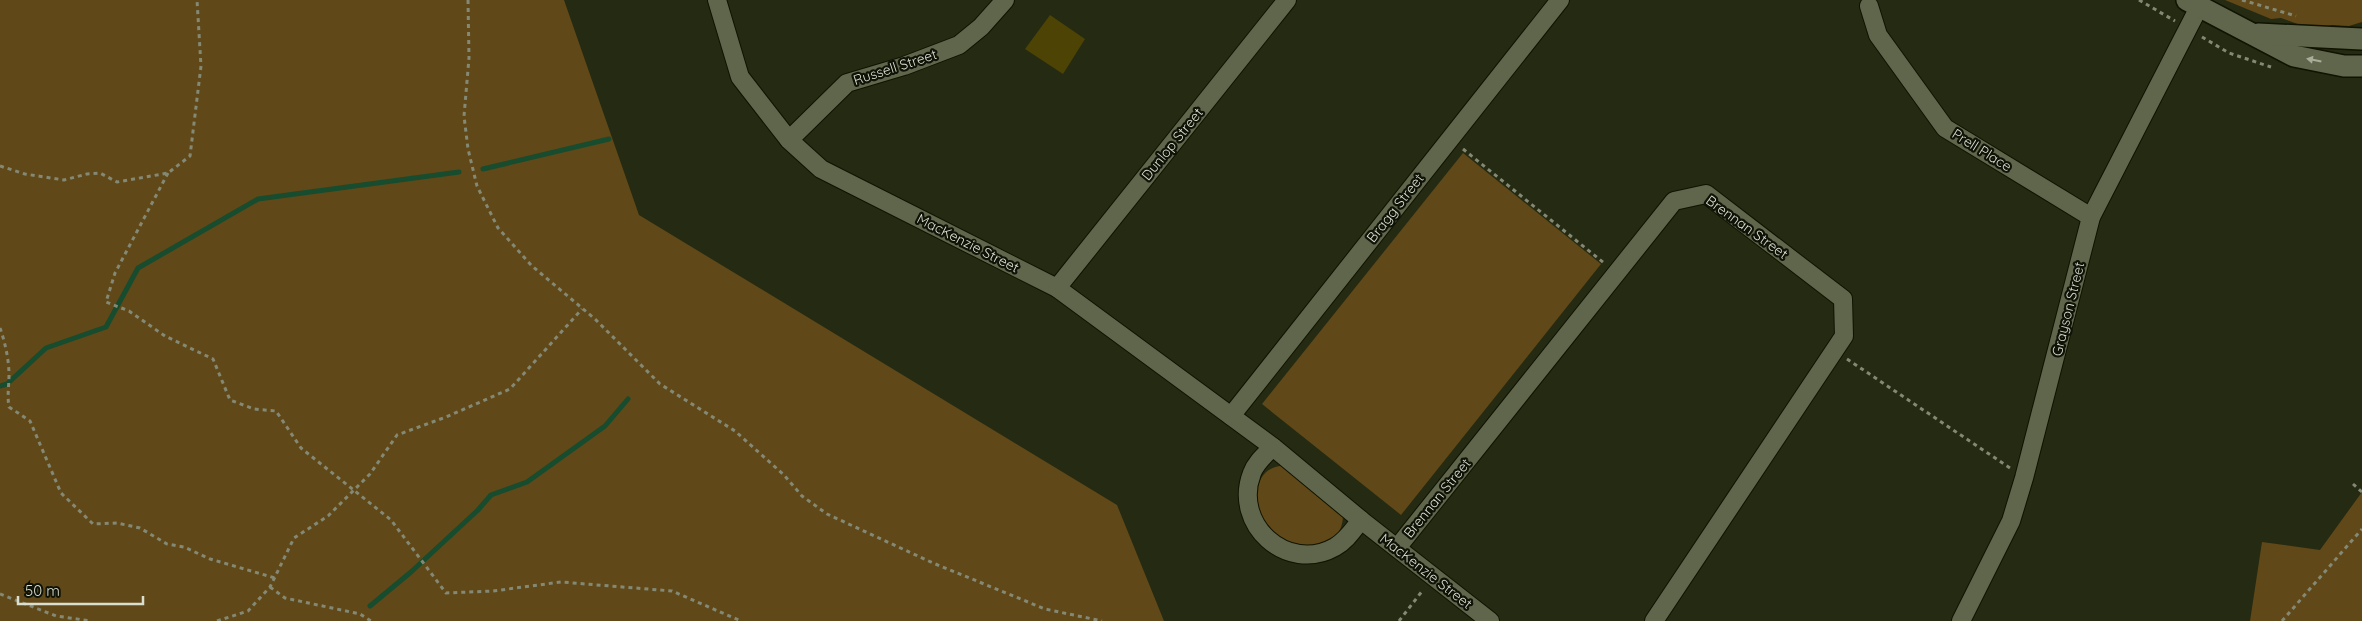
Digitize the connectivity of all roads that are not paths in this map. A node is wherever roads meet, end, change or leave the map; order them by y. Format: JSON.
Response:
{"nodes":[{"id":1,"x":717,"y":0,"type":"edge"},
{"id":2,"x":1005,"y":0,"type":"edge"},
{"id":3,"x":1287,"y":0,"type":"edge"},
{"id":4,"x":1560,"y":0,"type":"edge"},
{"id":5,"x":2193,"y":4,"type":"edge"},
{"id":6,"x":1869,"y":6,"type":"dead end"},
{"id":7,"x":2253,"y":33,"type":"junction"},
{"id":8,"x":2362,"y":39,"type":"edge"},
{"id":9,"x":2362,"y":66,"type":"edge"},
{"id":10,"x":790,"y":140,"type":"junction"},
{"id":11,"x":2091,"y":217,"type":"junction"},
{"id":12,"x":1058,"y":288,"type":"junction"},
{"id":13,"x":1231,"y":416,"type":"junction"},
{"id":14,"x":1274,"y":447,"type":"junction"},
{"id":15,"x":1361,"y":520,"type":"junction"},
{"id":16,"x":1397,"y":548,"type":"junction"},
{"id":17,"x":1490,"y":621,"type":"edge"},
{"id":18,"x":1654,"y":621,"type":"edge"},
{"id":19,"x":1961,"y":621,"type":"edge"}],
"edges":[{"from":1,"to":10,"type":"street","name":"MacKenzie Street"},
{"from":2,"to":10,"type":"street","name":"Russell Street"},
{"from":3,"to":12,"type":"street","name":"Dunlop Street"},
{"from":4,"to":13,"type":"street","name":"Bragg Street"},
{"from":5,"to":7,"type":"street"},
{"from":5,"to":11,"type":"street","name":"Grayson Street"},
{"from":6,"to":11,"type":"street","name":"Prell Place"},
{"from":7,"to":8,"type":"street"},
{"from":9,"to":7,"type":"street","one_way":true},
{"from":10,"to":12,"type":"street","name":"MacKenzie Street"},
{"from":11,"to":19,"type":"street","name":"Grayson Street"},
{"from":12,"to":13,"type":"street","name":"MacKenzie Street"},
{"from":13,"to":14,"type":"street","name":"MacKenzie Street"},
{"from":14,"to":15,"type":"street","name":"MacKenzie Street"},
{"from":14,"to":15,"type":"street"},
{"from":15,"to":16,"type":"street","name":"MacKenzie Street"},
{"from":16,"to":17,"type":"street","name":"MacKenzie Street"},
{"from":16,"to":18,"type":"street","name":"Brennan Street"}]}
